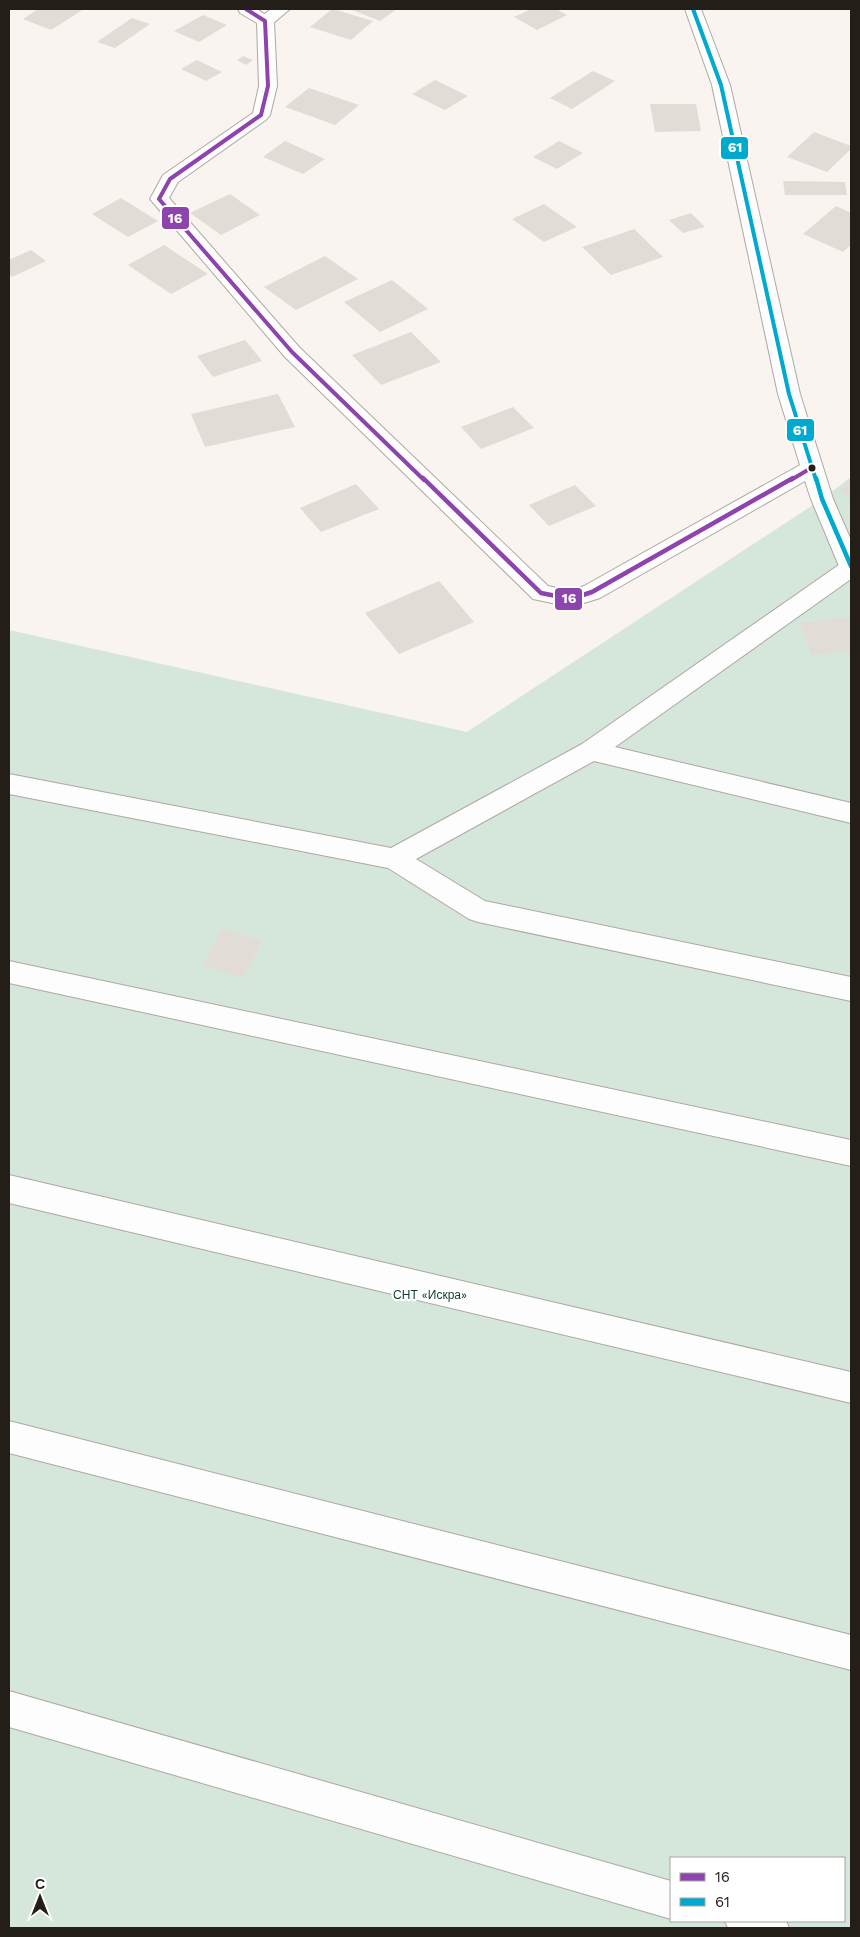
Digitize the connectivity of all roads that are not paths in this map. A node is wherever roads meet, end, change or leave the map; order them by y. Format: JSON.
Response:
{"nodes":[{"id":1,"x":246,"y":9,"type":"edge"},
{"id":2,"x":282,"y":9,"type":"edge"},
{"id":3,"x":693,"y":9,"type":"edge"},
{"id":4,"x":265,"y":21,"type":"junction"},
{"id":5,"x":811,"y":468,"type":"junction"},
{"id":6,"x":851,"y":567,"type":"edge"},
{"id":7,"x":591,"y":751,"type":"junction"},
{"id":8,"x":9,"y":784,"type":"edge"},
{"id":9,"x":851,"y":813,"type":"edge"},
{"id":10,"x":394,"y":859,"type":"junction"},
{"id":11,"x":9,"y":972,"type":"edge"},
{"id":12,"x":851,"y":989,"type":"edge"},
{"id":13,"x":851,"y":1153,"type":"edge"},
{"id":14,"x":9,"y":1189,"type":"edge"},
{"id":15,"x":851,"y":1388,"type":"edge"},
{"id":16,"x":9,"y":1437,"type":"edge"},
{"id":17,"x":851,"y":1653,"type":"edge"},
{"id":18,"x":9,"y":1709,"type":"edge"},
{"id":19,"x":670,"y":1900,"type":"edge"},
{"id":20,"x":748,"y":1922,"type":"edge"},
{"id":21,"x":770,"y":1928,"type":"edge"}],
"edges":[{"from":1,"to":4,"type":"street"},
{"from":2,"to":4,"type":"street"},
{"from":3,"to":5,"type":"street"},
{"from":4,"to":5,"type":"street"},
{"from":5,"to":6,"type":"street"},
{"from":6,"to":7,"type":"street"},
{"from":7,"to":9,"type":"street"},
{"from":7,"to":10,"type":"street"},
{"from":8,"to":10,"type":"street"},
{"from":10,"to":12,"type":"street"},
{"from":11,"to":13,"type":"street"},
{"from":14,"to":15,"type":"street"},
{"from":16,"to":17,"type":"street"},
{"from":18,"to":19,"type":"street"},
{"from":20,"to":21,"type":"street"}]}
